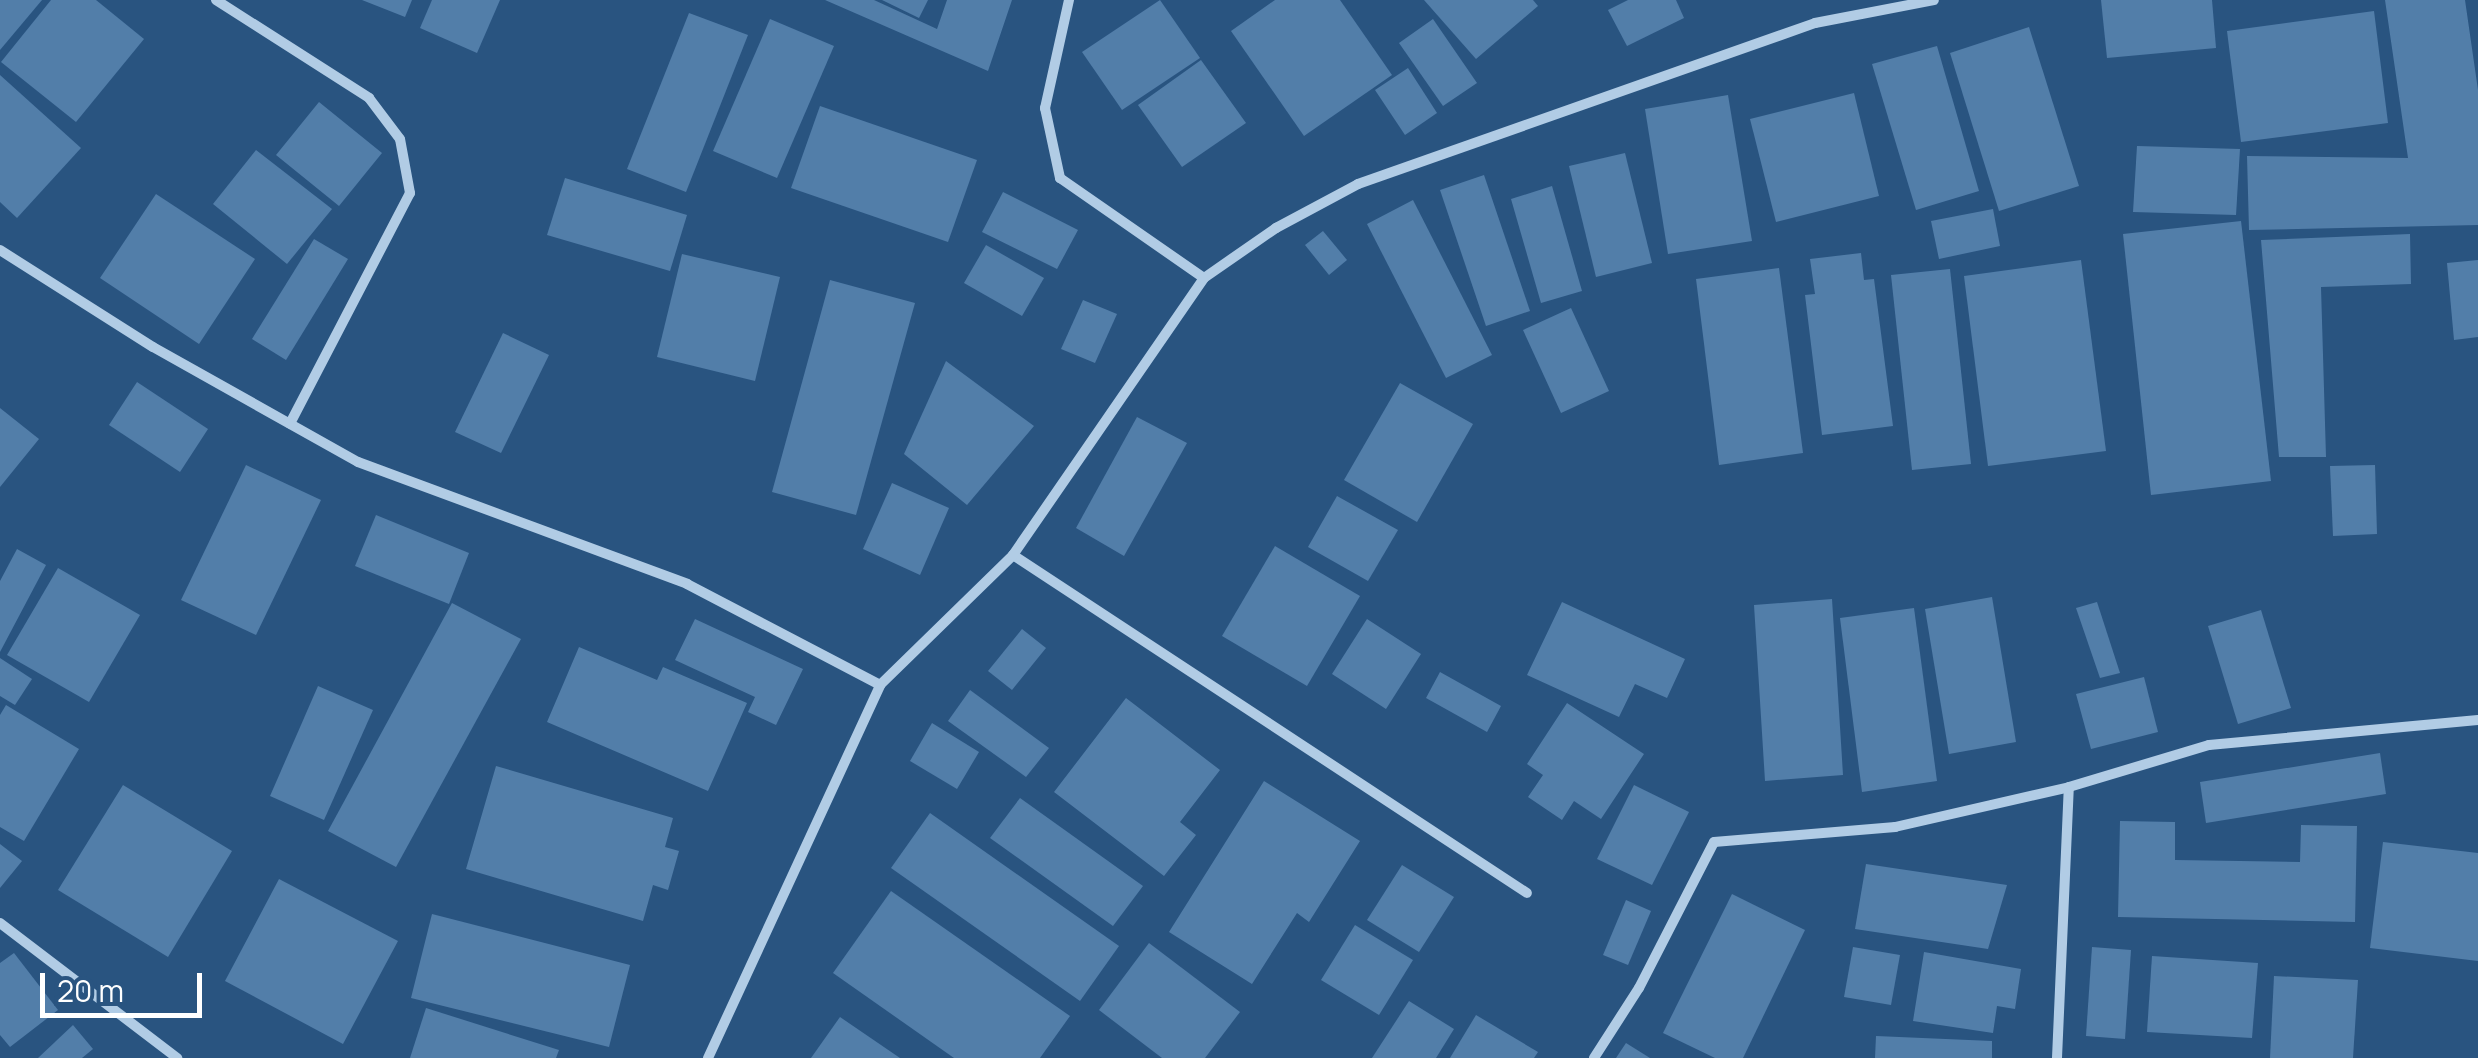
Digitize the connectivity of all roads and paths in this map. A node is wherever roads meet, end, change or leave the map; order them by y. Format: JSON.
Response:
{"nodes":[{"id":1,"x":216,"y":0,"type":"edge"},
{"id":2,"x":1068,"y":0,"type":"edge"},
{"id":3,"x":1934,"y":0,"type":"edge"},
{"id":4,"x":0,"y":250,"type":"edge"},
{"id":5,"x":1204,"y":278,"type":"junction"},
{"id":6,"x":290,"y":424,"type":"junction"},
{"id":7,"x":1013,"y":555,"type":"junction"},
{"id":8,"x":880,"y":685,"type":"junction"},
{"id":9,"x":2478,"y":720,"type":"edge"},
{"id":10,"x":2070,"y":788,"type":"junction"},
{"id":11,"x":1527,"y":894,"type":"dead end"},
{"id":12,"x":0,"y":923,"type":"edge"},
{"id":13,"x":177,"y":1058,"type":"edge"},
{"id":14,"x":708,"y":1058,"type":"edge"},
{"id":15,"x":1594,"y":1058,"type":"edge"},
{"id":16,"x":2057,"y":1058,"type":"edge"}],
"edges":[{"from":1,"to":6,"type":"street"},
{"from":2,"to":5,"type":"street"},
{"from":3,"to":5,"type":"street"},
{"from":4,"to":6,"type":"street"},
{"from":5,"to":7,"type":"street"},
{"from":6,"to":8,"type":"street"},
{"from":7,"to":8,"type":"street"},
{"from":7,"to":11,"type":"street"},
{"from":8,"to":14,"type":"street"},
{"from":9,"to":10,"type":"street"},
{"from":10,"to":15,"type":"street"},
{"from":10,"to":16,"type":"street"},
{"from":12,"to":13,"type":"street"}]}
